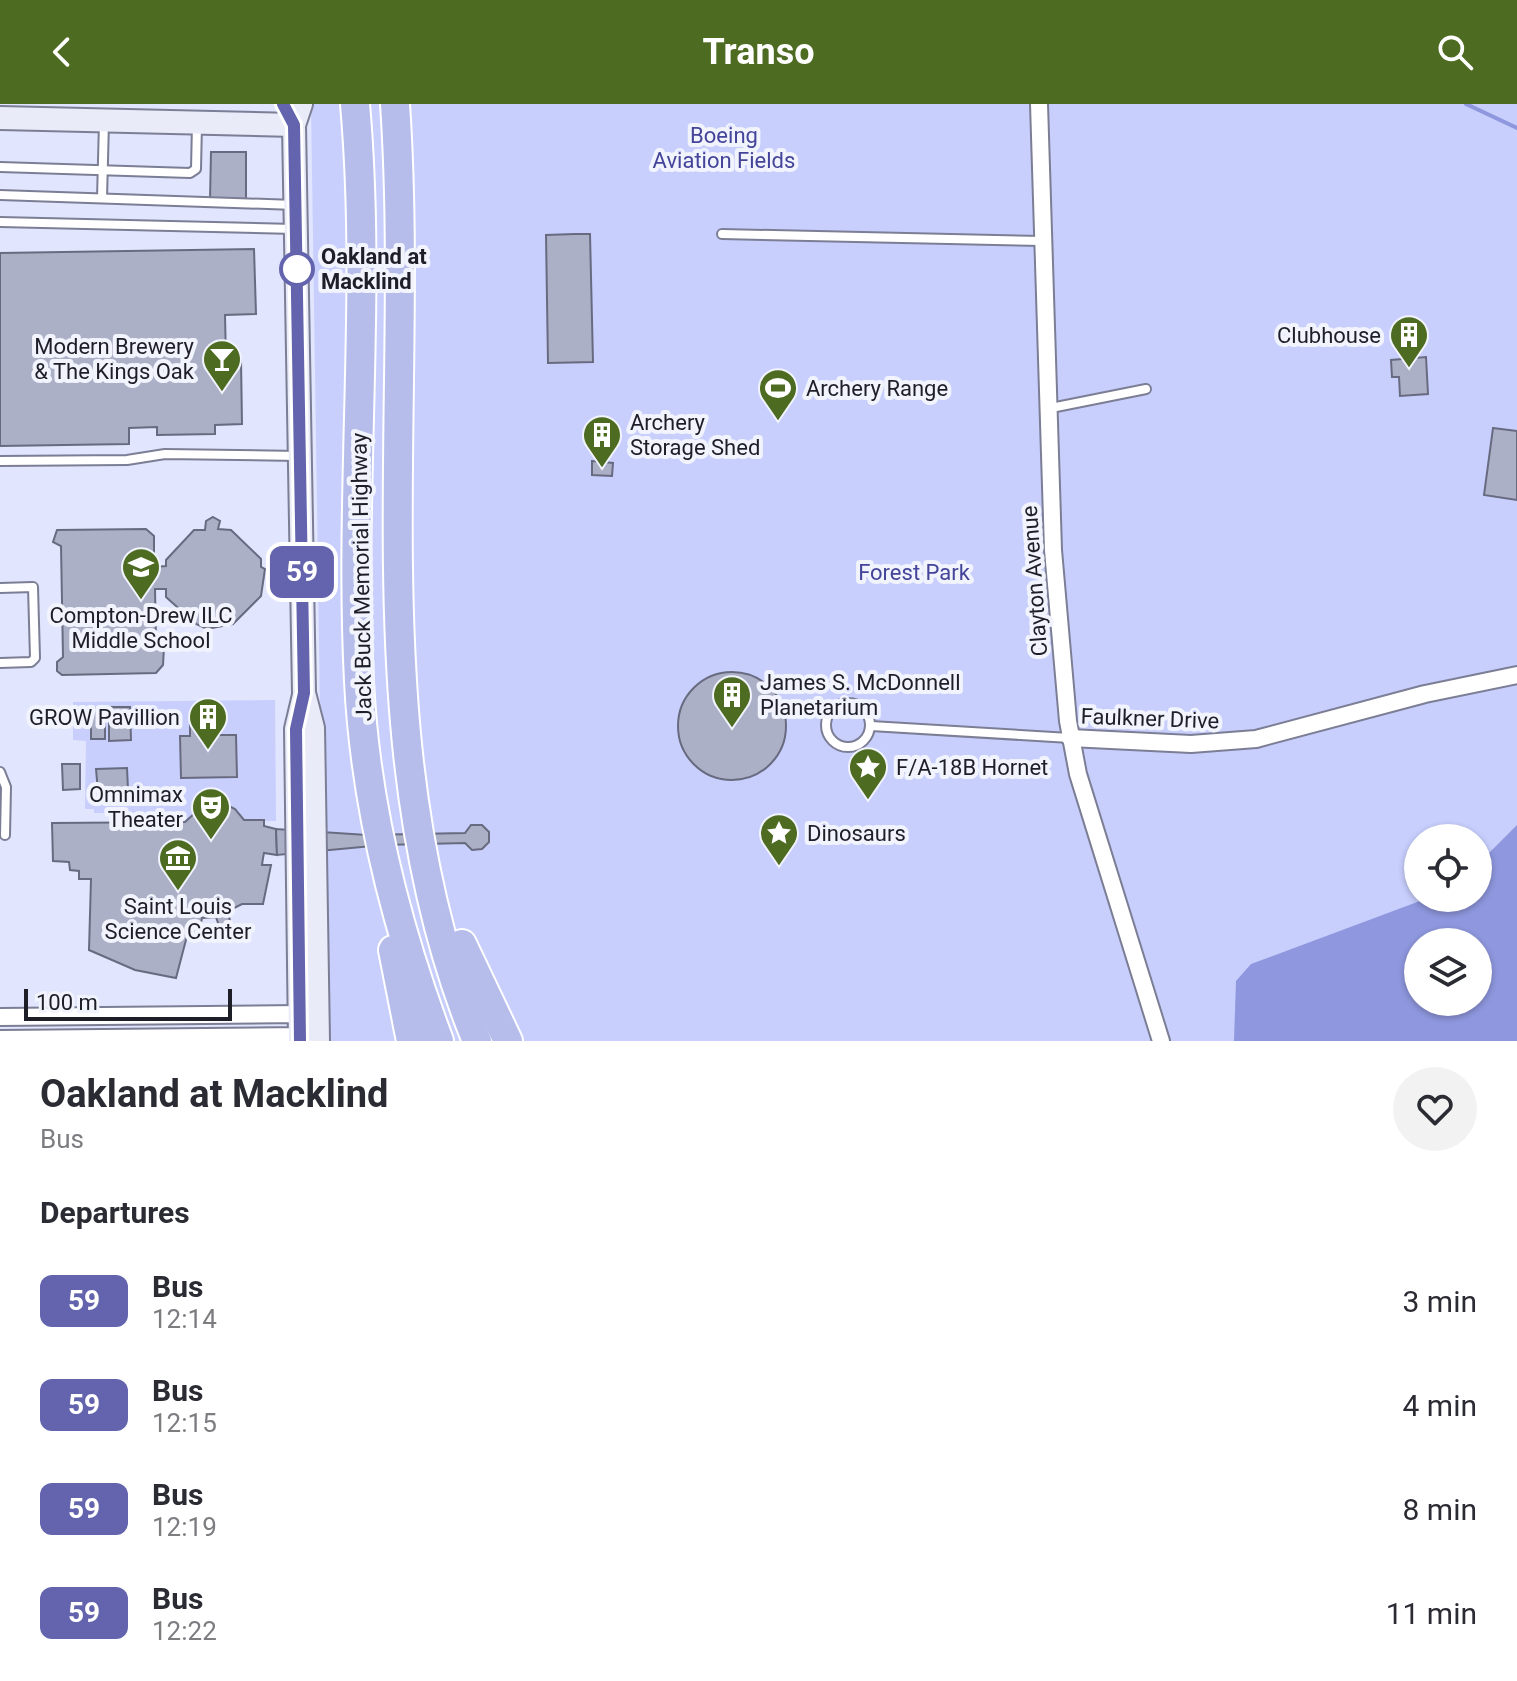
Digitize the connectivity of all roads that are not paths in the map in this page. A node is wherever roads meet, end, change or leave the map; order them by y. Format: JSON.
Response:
{"nodes":[{"id":1,"x":283,"y":104,"type":"edge"},
{"id":2,"x":355,"y":104,"type":"edge"},
{"id":3,"x":395,"y":104,"type":"edge"},
{"id":4,"x":1039,"y":104,"type":"edge"},
{"id":5,"x":297,"y":114,"type":"edge"},
{"id":6,"x":0,"y":118,"type":"edge"},
{"id":7,"x":104,"y":121,"type":"junction"},
{"id":8,"x":197,"y":123,"type":"junction"},
{"id":9,"x":0,"y":167,"type":"edge"},
{"id":10,"x":103,"y":169,"type":"junction"},
{"id":11,"x":0,"y":195,"type":"edge"},
{"id":12,"x":102,"y":198,"type":"junction"},
{"id":13,"x":296,"y":205,"type":"junction"},
{"id":14,"x":0,"y":222,"type":"edge"},
{"id":15,"x":296,"y":229,"type":"junction"},
{"id":16,"x":722,"y":234,"type":"dead end"},
{"id":17,"x":1042,"y":241,"type":"junction"},
{"id":18,"x":1146,"y":389,"type":"dead end"},
{"id":19,"x":1046,"y":409,"type":"junction"},
{"id":20,"x":300,"y":456,"type":"junction"},
{"id":21,"x":0,"y":461,"type":"edge"},
{"id":22,"x":0,"y":588,"type":"edge"},
{"id":23,"x":0,"y":663,"type":"edge"},
{"id":24,"x":1517,"y":675,"type":"edge"},
{"id":25,"x":871,"y":726,"type":"junction"},
{"id":26,"x":1070,"y":738,"type":"junction"},
{"id":27,"x":0,"y":772,"type":"edge"},
{"id":28,"x":2,"y":824,"type":"edge"},
{"id":29,"x":5,"y":835,"type":"dead end"},
{"id":30,"x":422,"y":848,"type":"junction"},
{"id":31,"x":384,"y":854,"type":"junction"},
{"id":32,"x":0,"y":1017,"type":"edge"},
{"id":33,"x":307,"y":1032,"type":"edge"},
{"id":34,"x":0,"y":1039,"type":"edge"},
{"id":35,"x":411,"y":1041,"type":"edge"},
{"id":36,"x":439,"y":1041,"type":"edge"},
{"id":37,"x":477,"y":1041,"type":"edge"},
{"id":38,"x":508,"y":1041,"type":"edge"},
{"id":39,"x":1161,"y":1041,"type":"edge"}],
"edges":[{"from":1,"to":5,"type":"street"},
{"from":2,"to":31,"type":"highway","name":"Jack Buck Memorial Highway"},
{"from":3,"to":30,"type":"highway","name":"Jack Buck Memorial Highway"},
{"from":4,"to":17,"type":"street","name":"Clayton Avenue"},
{"from":5,"to":8,"type":"street"},
{"from":5,"to":13,"type":"street"},
{"from":6,"to":7,"type":"street"},
{"from":7,"to":8,"type":"street"},
{"from":7,"to":10,"type":"lane"},
{"from":8,"to":10,"type":"lane"},
{"from":9,"to":10,"type":"lane"},
{"from":10,"to":12,"type":"lane"},
{"from":11,"to":12,"type":"lane"},
{"from":12,"to":13,"type":"lane"},
{"from":13,"to":15,"type":"street"},
{"from":14,"to":15,"type":"lane"},
{"from":15,"to":20,"type":"street"},
{"from":16,"to":17,"type":"lane"},
{"from":17,"to":19,"type":"street","name":"Clayton Avenue"},
{"from":18,"to":19,"type":"lane"},
{"from":19,"to":26,"type":"street","name":"Clayton Avenue"},
{"from":20,"to":21,"type":"lane"},
{"from":20,"to":33,"type":"street"},
{"from":22,"to":23,"type":"lane"},
{"from":24,"to":26,"type":"street","name":"Faulkner Drive"},
{"from":25,"to":25,"type":"lane"},
{"from":25,"to":26,"type":"lane","name":"Faulkner Drive"},
{"from":26,"to":39,"type":"street","name":"Clayton Avenue"},
{"from":27,"to":28,"type":"lane"},
{"from":28,"to":29,"type":"lane"},
{"from":30,"to":37,"type":"highway","name":"Jack Buck Memorial Highway"},
{"from":30,"to":38,"type":"highway"},
{"from":31,"to":35,"type":"highway"},
{"from":31,"to":36,"type":"highway","name":"Jack Buck Memorial Highway"},
{"from":32,"to":33,"type":"street"},
{"from":33,"to":34,"type":"street"}]}
